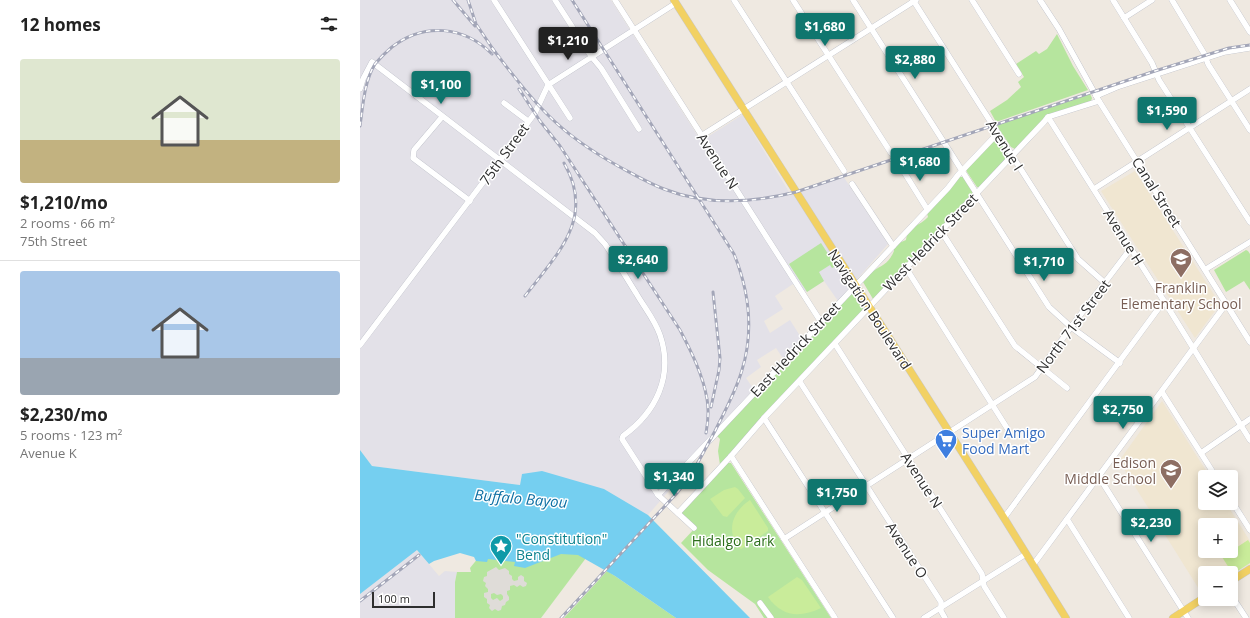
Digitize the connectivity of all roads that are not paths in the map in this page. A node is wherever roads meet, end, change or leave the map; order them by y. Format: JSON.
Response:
{"nodes":[{"id":1,"x":494,"y":0,"type":"edge"},
{"id":2,"x":555,"y":0,"type":"edge"},
{"id":3,"x":615,"y":0,"type":"edge"},
{"id":4,"x":734,"y":0,"type":"edge"},
{"id":5,"x":794,"y":0,"type":"edge"},
{"id":6,"x":853,"y":0,"type":"edge"},
{"id":7,"x":914,"y":0,"type":"edge"},
{"id":8,"x":972,"y":0,"type":"edge"},
{"id":9,"x":1040,"y":0,"type":"edge"},
{"id":10,"x":1112,"y":0,"type":"edge"},
{"id":11,"x":1152,"y":0,"type":"edge"},
{"id":12,"x":1172,"y":0,"type":"edge"},
{"id":13,"x":1230,"y":0,"type":"edge"},
{"id":14,"x":677,"y":1,"type":"edge"},
{"id":15,"x":1124,"y":18,"type":"junction"},
{"id":16,"x":872,"y":28,"type":"junction"},
{"id":17,"x":635,"y":30,"type":"junction"},
{"id":18,"x":1250,"y":32,"type":"edge"},
{"id":19,"x":1250,"y":48,"type":"edge"},
{"id":20,"x":828,"y":55,"type":"junction"},
{"id":21,"x":591,"y":56,"type":"junction"},
{"id":22,"x":1206,"y":58,"type":"junction"},
{"id":23,"x":1019,"y":74,"type":"dead end"},
{"id":24,"x":1157,"y":75,"type":"junction"},
{"id":25,"x":786,"y":82,"type":"junction"},
{"id":26,"x":548,"y":85,"type":"junction"},
{"id":27,"x":360,"y":89,"type":"edge"},
{"id":28,"x":1250,"y":89,"type":"edge"},
{"id":29,"x":1098,"y":98,"type":"junction"},
{"id":30,"x":1232,"y":101,"type":"junction"},
{"id":31,"x":504,"y":103,"type":"dead end"},
{"id":32,"x":744,"y":110,"type":"junction"},
{"id":33,"x":442,"y":117,"type":"junction"},
{"id":34,"x":570,"y":118,"type":"dead end"},
{"id":35,"x":1048,"y":118,"type":"junction"},
{"id":36,"x":528,"y":122,"type":"junction"},
{"id":37,"x":1189,"y":127,"type":"junction"},
{"id":38,"x":639,"y":129,"type":"dead end"},
{"id":39,"x":1250,"y":130,"type":"edge"},
{"id":40,"x":998,"y":133,"type":"junction"},
{"id":41,"x":701,"y":136,"type":"junction"},
{"id":42,"x":891,"y":153,"type":"dead end"},
{"id":43,"x":1012,"y":155,"type":"junction"},
{"id":44,"x":500,"y":160,"type":"junction"},
{"id":45,"x":1138,"y":161,"type":"junction"},
{"id":46,"x":899,"y":164,"type":"dead end"},
{"id":47,"x":962,"y":170,"type":"junction"},
{"id":48,"x":844,"y":171,"type":"dead end"},
{"id":49,"x":852,"y":184,"type":"dead end"},
{"id":50,"x":1094,"y":189,"type":"junction"},
{"id":51,"x":977,"y":194,"type":"junction"},
{"id":52,"x":470,"y":201,"type":"junction"},
{"id":53,"x":927,"y":209,"type":"junction"},
{"id":54,"x":1250,"y":222,"type":"edge"},
{"id":55,"x":941,"y":231,"type":"junction"},
{"id":56,"x":1250,"y":243,"type":"edge"},
{"id":57,"x":892,"y":246,"type":"junction"},
{"id":58,"x":1131,"y":248,"type":"junction"},
{"id":59,"x":906,"y":268,"type":"junction"},
{"id":60,"x":1206,"y":270,"type":"junction"},
{"id":61,"x":1105,"y":283,"type":"junction"},
{"id":62,"x":855,"y":286,"type":"junction"},
{"id":63,"x":1164,"y":301,"type":"junction"},
{"id":64,"x":1226,"y":304,"type":"junction"},
{"id":65,"x":869,"y":307,"type":"junction"},
{"id":66,"x":822,"y":322,"type":"junction"},
{"id":67,"x":1071,"y":327,"type":"junction"},
{"id":68,"x":1250,"y":342,"type":"edge"},
{"id":69,"x":835,"y":344,"type":"junction"},
{"id":70,"x":360,"y":345,"type":"edge"},
{"id":71,"x":1194,"y":348,"type":"junction"},
{"id":72,"x":1120,"y":363,"type":"junction"},
{"id":73,"x":1042,"y":368,"type":"junction"},
{"id":74,"x":800,"y":382,"type":"junction"},
{"id":75,"x":1067,"y":388,"type":"dead end"},
{"id":76,"x":1162,"y":392,"type":"junction"},
{"id":77,"x":993,"y":405,"type":"junction"},
{"id":78,"x":764,"y":418,"type":"junction"},
{"id":79,"x":1250,"y":419,"type":"edge"},
{"id":80,"x":1241,"y":425,"type":"junction"},
{"id":81,"x":1007,"y":428,"type":"dead end"},
{"id":82,"x":950,"y":432,"type":"junction"},
{"id":83,"x":1250,"y":440,"type":"edge"},
{"id":84,"x":1201,"y":453,"type":"junction"},
{"id":85,"x":731,"y":456,"type":"junction"},
{"id":86,"x":908,"y":459,"type":"junction"},
{"id":87,"x":1212,"y":470,"type":"edge"},
{"id":88,"x":1099,"y":477,"type":"junction"},
{"id":89,"x":867,"y":486,"type":"junction"},
{"id":90,"x":658,"y":495,"type":"junction"},
{"id":91,"x":1237,"y":510,"type":"edge"},
{"id":92,"x":678,"y":512,"type":"junction"},
{"id":93,"x":826,"y":512,"type":"junction"},
{"id":94,"x":1004,"y":518,"type":"junction"},
{"id":95,"x":1067,"y":519,"type":"junction"},
{"id":96,"x":694,"y":528,"type":"dead end"},
{"id":97,"x":1250,"y":530,"type":"edge"},
{"id":98,"x":784,"y":539,"type":"junction"},
{"id":99,"x":1026,"y":554,"type":"junction"},
{"id":100,"x":1033,"y":565,"type":"junction"},
{"id":101,"x":1250,"y":569,"type":"edge"},
{"id":102,"x":1238,"y":577,"type":"edge"},
{"id":103,"x":983,"y":581,"type":"junction"},
{"id":104,"x":1198,"y":602,"type":"edge"},
{"id":105,"x":760,"y":603,"type":"dead end"},
{"id":106,"x":1238,"y":606,"type":"edge"},
{"id":107,"x":941,"y":607,"type":"junction"},
{"id":108,"x":1184,"y":611,"type":"junction"},
{"id":109,"x":771,"y":618,"type":"edge"},
{"id":110,"x":835,"y":618,"type":"edge"},
{"id":111,"x":893,"y":618,"type":"edge"},
{"id":112,"x":924,"y":618,"type":"edge"},
{"id":113,"x":945,"y":618,"type":"edge"},
{"id":114,"x":1004,"y":618,"type":"edge"},
{"id":115,"x":1066,"y":618,"type":"edge"},
{"id":116,"x":1130,"y":618,"type":"edge"},
{"id":117,"x":1173,"y":618,"type":"edge"},
{"id":118,"x":1188,"y":618,"type":"edge"},
{"id":119,"x":1246,"y":618,"type":"edge"}],
"edges":[{"from":1,"to":26,"type":"street"},
{"from":2,"to":21,"type":"street"},
{"from":3,"to":17,"type":"street","name":"Avenue N"},
{"from":4,"to":25,"type":"street"},
{"from":5,"to":20,"type":"street"},
{"from":6,"to":16,"type":"street"},
{"from":7,"to":16,"type":"street"},
{"from":7,"to":40,"type":"street","name":"Avenue I"},
{"from":8,"to":23,"type":"street"},
{"from":9,"to":29,"type":"street","name":"Canal Street"},
{"from":10,"to":15,"type":"street"},
{"from":11,"to":15,"type":"street"},
{"from":12,"to":22,"type":"street"},
{"from":13,"to":18,"type":"street"},
{"from":14,"to":17,"type":"street"},
{"from":14,"to":32,"type":"main road","name":"Navigation Boulevard"},
{"from":15,"to":24,"type":"street"},
{"from":16,"to":20,"type":"street"},
{"from":16,"to":47,"type":"street"},
{"from":17,"to":21,"type":"street"},
{"from":17,"to":41,"type":"street","name":"Avenue N"},
{"from":19,"to":22,"type":"street","name":"West Hedrick Street"},
{"from":20,"to":25,"type":"street"},
{"from":20,"to":42,"type":"street"},
{"from":21,"to":26,"type":"street"},
{"from":21,"to":38,"type":"street"},
{"from":22,"to":24,"type":"street","name":"West Hedrick Street"},
{"from":22,"to":30,"type":"street"},
{"from":24,"to":29,"type":"street","name":"West Hedrick Street"},
{"from":24,"to":37,"type":"street"},
{"from":25,"to":32,"type":"street"},
{"from":25,"to":48,"type":"street"},
{"from":26,"to":34,"type":"street"},
{"from":26,"to":36,"type":"street","name":"75th Street"},
{"from":27,"to":33,"type":"street"},
{"from":28,"to":30,"type":"street"},
{"from":29,"to":35,"type":"street","name":"West Hedrick Street"},
{"from":29,"to":45,"type":"street","name":"Canal Street"},
{"from":30,"to":37,"type":"street"},
{"from":30,"to":39,"type":"street"},
{"from":31,"to":36,"type":"street"},
{"from":32,"to":41,"type":"street"},
{"from":32,"to":62,"type":"main road","name":"Navigation Boulevard"},
{"from":33,"to":44,"type":"street"},
{"from":33,"to":52,"type":"street"},
{"from":35,"to":43,"type":"street","name":"West Hedrick Street"},
{"from":35,"to":50,"type":"street","name":"Avenue H"},
{"from":36,"to":44,"type":"street","name":"75th Street"},
{"from":37,"to":45,"type":"street"},
{"from":37,"to":54,"type":"street"},
{"from":40,"to":43,"type":"street","name":"Avenue I"},
{"from":40,"to":47,"type":"street","name":"East Hedrick Street"},
{"from":41,"to":66,"type":"street","name":"Avenue N"},
{"from":43,"to":51,"type":"street","name":"West Hedrick Street"},
{"from":43,"to":61,"type":"street","name":"Avenue I"},
{"from":44,"to":52,"type":"street","name":"75th Street"},
{"from":44,"to":90,"type":"street"},
{"from":45,"to":50,"type":"street"},
{"from":45,"to":60,"type":"street","name":"Canal Street"},
{"from":46,"to":53,"type":"street"},
{"from":47,"to":51,"type":"street"},
{"from":47,"to":53,"type":"street","name":"East Hedrick Street"},
{"from":49,"to":57,"type":"street"},
{"from":50,"to":58,"type":"street","name":"Avenue H"},
{"from":51,"to":55,"type":"street","name":"West Hedrick Street"},
{"from":51,"to":67,"type":"street"},
{"from":52,"to":70,"type":"street","name":"75th Street"},
{"from":53,"to":57,"type":"street","name":"East Hedrick Street"},
{"from":55,"to":59,"type":"street","name":"West Hedrick Street"},
{"from":55,"to":73,"type":"street"},
{"from":56,"to":60,"type":"street"},
{"from":57,"to":62,"type":"street","name":"East Hedrick Street"},
{"from":58,"to":61,"type":"street","name":"North 71st Street"},
{"from":58,"to":63,"type":"street","name":"Avenue H"},
{"from":59,"to":65,"type":"street","name":"West Hedrick Street"},
{"from":59,"to":77,"type":"street"},
{"from":60,"to":64,"type":"street","name":"Canal Street"},
{"from":61,"to":67,"type":"street","name":"North 71st Street"},
{"from":62,"to":65,"type":"main road","name":"Navigation Boulevard"},
{"from":62,"to":66,"type":"street","name":"East Hedrick Street"},
{"from":63,"to":71,"type":"street","name":"Avenue H"},
{"from":63,"to":72,"type":"street"},
{"from":64,"to":68,"type":"street","name":"Canal Street"},
{"from":64,"to":71,"type":"street"},
{"from":65,"to":69,"type":"street","name":"West Hedrick Street"},
{"from":65,"to":82,"type":"main road","name":"Navigation Boulevard"},
{"from":66,"to":90,"type":"street","name":"East Hedrick Street"},
{"from":67,"to":72,"type":"street"},
{"from":67,"to":73,"type":"street","name":"North 71st Street"},
{"from":69,"to":74,"type":"street","name":"West Hedrick Street"},
{"from":69,"to":86,"type":"street","name":"Avenue N"},
{"from":71,"to":76,"type":"street"},
{"from":71,"to":80,"type":"street","name":"Avenue H"},
{"from":72,"to":94,"type":"street"},
{"from":73,"to":75,"type":"street"},
{"from":73,"to":77,"type":"street","name":"North 71st Street"},
{"from":74,"to":78,"type":"street","name":"West Hedrick Street"},
{"from":74,"to":89,"type":"street","name":"Avenue O"},
{"from":76,"to":84,"type":"street"},
{"from":76,"to":88,"type":"street"},
{"from":77,"to":81,"type":"street"},
{"from":77,"to":82,"type":"street","name":"North 71st Street"},
{"from":78,"to":85,"type":"street","name":"West Hedrick Street"},
{"from":78,"to":93,"type":"street"},
{"from":79,"to":80,"type":"street"},
{"from":80,"to":83,"type":"street","name":"Avenue H"},
{"from":80,"to":84,"type":"street"},
{"from":82,"to":86,"type":"street","name":"North 71st Street"},
{"from":82,"to":94,"type":"main road","name":"Navigation Boulevard"},
{"from":84,"to":87,"type":"street"},
{"from":85,"to":92,"type":"street","name":"West Hedrick Street"},
{"from":85,"to":98,"type":"street"},
{"from":86,"to":89,"type":"street","name":"North 71st Street"},
{"from":86,"to":103,"type":"street","name":"Avenue N"},
{"from":88,"to":95,"type":"street"},
{"from":88,"to":108,"type":"street"},
{"from":89,"to":93,"type":"street","name":"North 71st Street"},
{"from":89,"to":107,"type":"street","name":"Avenue O"},
{"from":90,"to":92,"type":"street"},
{"from":91,"to":97,"type":"street"},
{"from":92,"to":96,"type":"street"},
{"from":93,"to":98,"type":"street","name":"North 71st Street"},
{"from":93,"to":111,"type":"street"},
{"from":94,"to":99,"type":"main road","name":"Navigation Boulevard"},
{"from":95,"to":100,"type":"street"},
{"from":95,"to":116,"type":"street"},
{"from":98,"to":110,"type":"street"},
{"from":99,"to":100,"type":"main road","name":"Navigation Boulevard"},
{"from":99,"to":103,"type":"street"},
{"from":100,"to":115,"type":"main road","name":"Navigation Boulevard"},
{"from":101,"to":102,"type":"main road"},
{"from":103,"to":107,"type":"street"},
{"from":103,"to":114,"type":"street","name":"Avenue N"},
{"from":104,"to":108,"type":"main road"},
{"from":105,"to":109,"type":"street"},
{"from":106,"to":119,"type":"street"},
{"from":107,"to":112,"type":"street"},
{"from":107,"to":113,"type":"street","name":"Avenue O"},
{"from":108,"to":117,"type":"main road"},
{"from":108,"to":118,"type":"street"}]}
